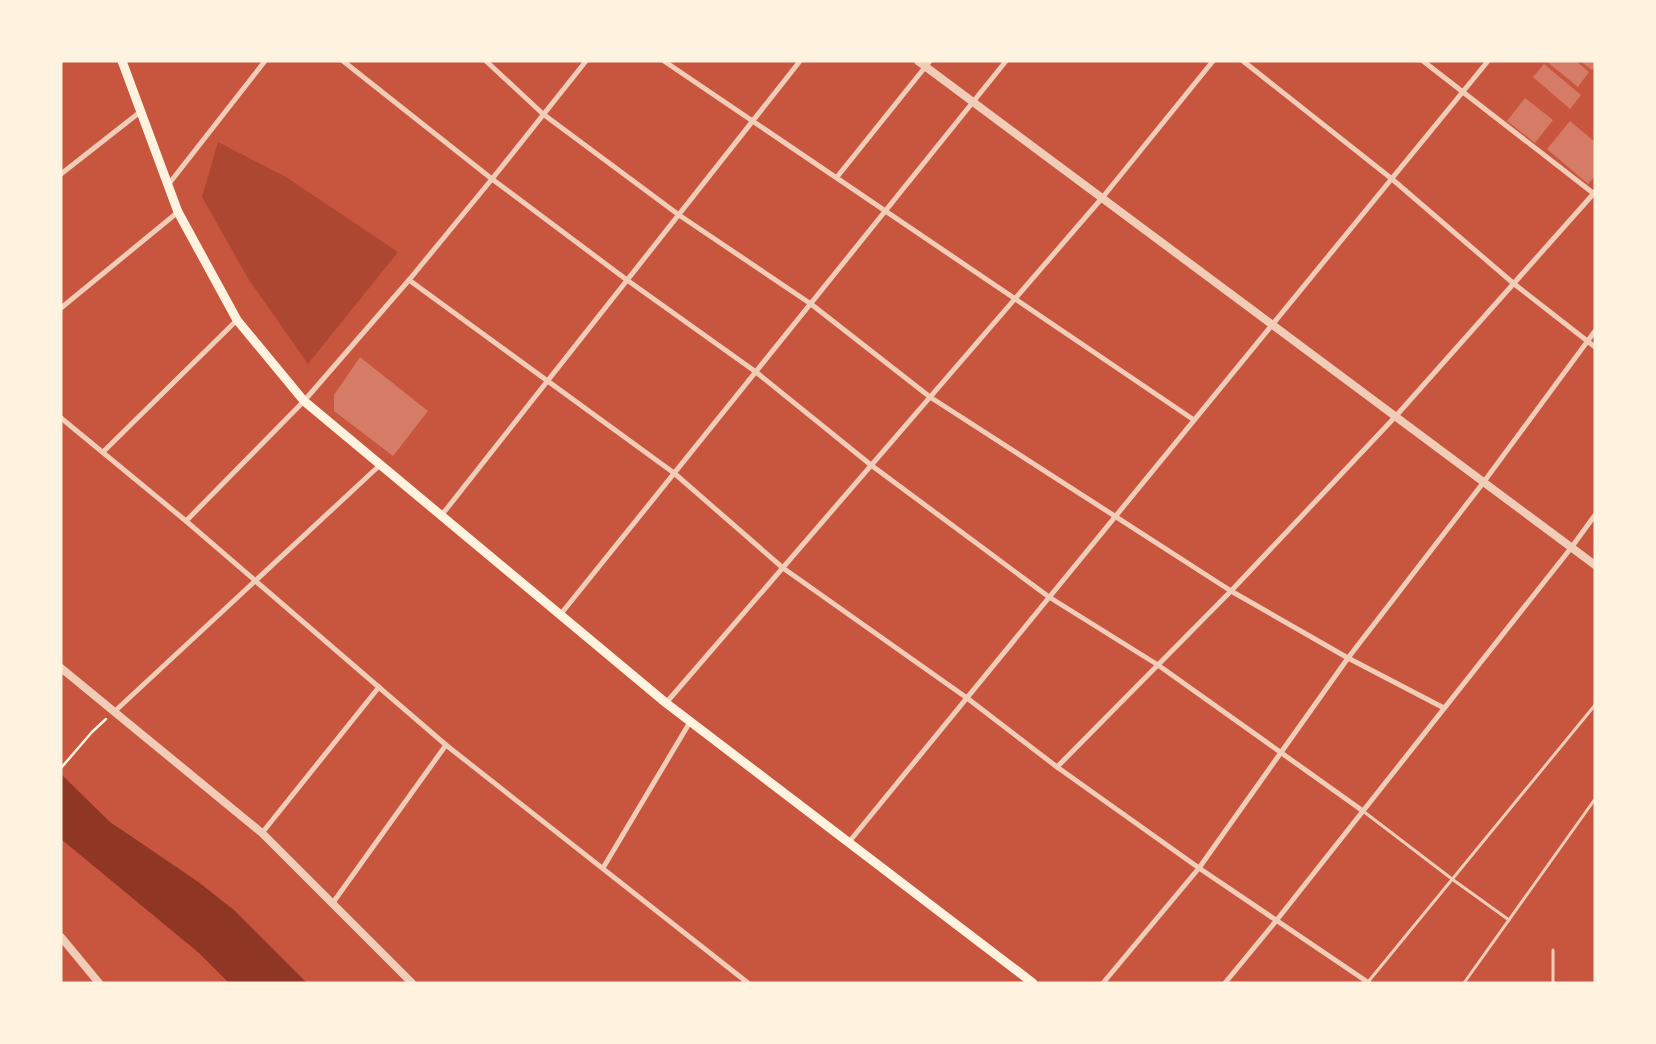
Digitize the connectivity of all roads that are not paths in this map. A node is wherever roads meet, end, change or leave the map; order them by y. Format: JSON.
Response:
{"nodes":[{"id":1,"x":122,"y":61,"type":"edge"},
{"id":2,"x":265,"y":61,"type":"edge"},
{"id":3,"x":343,"y":61,"type":"edge"},
{"id":4,"x":486,"y":61,"type":"edge"},
{"id":5,"x":586,"y":61,"type":"edge"},
{"id":6,"x":664,"y":61,"type":"edge"},
{"id":7,"x":800,"y":61,"type":"edge"},
{"id":8,"x":918,"y":61,"type":"edge"},
{"id":9,"x":1006,"y":61,"type":"edge"},
{"id":10,"x":1213,"y":61,"type":"edge"},
{"id":11,"x":1243,"y":61,"type":"edge"},
{"id":12,"x":1424,"y":61,"type":"edge"},
{"id":13,"x":1488,"y":61,"type":"edge"},
{"id":14,"x":928,"y":64,"type":"edge"},
{"id":15,"x":1463,"y":92,"type":"junction"},
{"id":16,"x":974,"y":102,"type":"junction"},
{"id":17,"x":140,"y":112,"type":"junction"},
{"id":18,"x":543,"y":114,"type":"junction"},
{"id":19,"x":753,"y":121,"type":"junction"},
{"id":20,"x":61,"y":174,"type":"edge"},
{"id":21,"x":837,"y":177,"type":"junction"},
{"id":22,"x":492,"y":179,"type":"junction"},
{"id":23,"x":1392,"y":179,"type":"junction"},
{"id":24,"x":168,"y":185,"type":"junction"},
{"id":25,"x":1594,"y":192,"type":"edge"},
{"id":26,"x":1102,"y":198,"type":"junction"},
{"id":27,"x":886,"y":211,"type":"junction"},
{"id":28,"x":178,"y":212,"type":"junction"},
{"id":29,"x":678,"y":215,"type":"junction"},
{"id":30,"x":409,"y":280,"type":"junction"},
{"id":31,"x":627,"y":280,"type":"junction"},
{"id":32,"x":1513,"y":282,"type":"junction"},
{"id":33,"x":1016,"y":298,"type":"junction"},
{"id":34,"x":811,"y":304,"type":"junction"},
{"id":35,"x":61,"y":308,"type":"edge"},
{"id":36,"x":237,"y":320,"type":"junction"},
{"id":37,"x":1272,"y":325,"type":"junction"},
{"id":38,"x":1595,"y":330,"type":"edge"},
{"id":39,"x":1587,"y":341,"type":"junction"},
{"id":40,"x":1595,"y":347,"type":"edge"},
{"id":41,"x":756,"y":372,"type":"junction"},
{"id":42,"x":548,"y":381,"type":"junction"},
{"id":43,"x":930,"y":398,"type":"junction"},
{"id":44,"x":304,"y":402,"type":"junction"},
{"id":45,"x":1395,"y":417,"type":"junction"},
{"id":46,"x":61,"y":418,"type":"edge"},
{"id":47,"x":1194,"y":420,"type":"junction"},
{"id":48,"x":103,"y":452,"type":"junction"},
{"id":49,"x":380,"y":465,"type":"junction"},
{"id":50,"x":871,"y":465,"type":"junction"},
{"id":51,"x":674,"y":473,"type":"junction"},
{"id":52,"x":1483,"y":482,"type":"junction"},
{"id":53,"x":1595,"y":515,"type":"edge"},
{"id":54,"x":441,"y":516,"type":"junction"},
{"id":55,"x":1114,"y":517,"type":"junction"},
{"id":56,"x":186,"y":521,"type":"junction"},
{"id":57,"x":1571,"y":548,"type":"junction"},
{"id":58,"x":1595,"y":565,"type":"edge"},
{"id":59,"x":783,"y":568,"type":"junction"},
{"id":60,"x":256,"y":581,"type":"junction"},
{"id":61,"x":1231,"y":591,"type":"junction"},
{"id":62,"x":1049,"y":597,"type":"junction"},
{"id":63,"x":560,"y":615,"type":"junction"},
{"id":64,"x":1348,"y":658,"type":"junction"},
{"id":65,"x":1158,"y":665,"type":"junction"},
{"id":66,"x":61,"y":668,"type":"edge"},
{"id":67,"x":379,"y":687,"type":"junction"},
{"id":68,"x":967,"y":698,"type":"junction"},
{"id":69,"x":666,"y":703,"type":"junction"},
{"id":70,"x":1595,"y":705,"type":"edge"},
{"id":71,"x":1444,"y":708,"type":"junction"},
{"id":72,"x":114,"y":712,"type":"junction"},
{"id":73,"x":690,"y":722,"type":"junction"},
{"id":74,"x":446,"y":745,"type":"junction"},
{"id":75,"x":1280,"y":753,"type":"junction"},
{"id":76,"x":1057,"y":767,"type":"junction"},
{"id":77,"x":1595,"y":799,"type":"edge"},
{"id":78,"x":1363,"y":811,"type":"junction"},
{"id":79,"x":262,"y":833,"type":"junction"},
{"id":80,"x":849,"y":842,"type":"junction"},
{"id":81,"x":603,"y":868,"type":"junction"},
{"id":82,"x":1199,"y":868,"type":"junction"},
{"id":83,"x":1452,"y":879,"type":"junction"},
{"id":84,"x":332,"y":904,"type":"junction"},
{"id":85,"x":1509,"y":920,"type":"junction"},
{"id":86,"x":1276,"y":921,"type":"junction"},
{"id":87,"x":61,"y":937,"type":"edge"},
{"id":88,"x":1553,"y":950,"type":"dead end"},
{"id":89,"x":99,"y":983,"type":"edge"},
{"id":90,"x":412,"y":983,"type":"edge"},
{"id":91,"x":748,"y":983,"type":"edge"},
{"id":92,"x":1033,"y":983,"type":"edge"},
{"id":93,"x":1103,"y":983,"type":"edge"},
{"id":94,"x":1225,"y":983,"type":"edge"},
{"id":95,"x":1369,"y":983,"type":"edge"},
{"id":96,"x":1464,"y":983,"type":"edge"},
{"id":97,"x":1553,"y":983,"type":"edge"}],
"edges":[{"from":1,"to":17,"type":"main road"},
{"from":2,"to":24,"type":"street"},
{"from":3,"to":22,"type":"street"},
{"from":4,"to":18,"type":"street"},
{"from":5,"to":18,"type":"street"},
{"from":6,"to":19,"type":"street"},
{"from":7,"to":19,"type":"street"},
{"from":8,"to":14,"type":"street"},
{"from":9,"to":16,"type":"street"},
{"from":10,"to":26,"type":"street"},
{"from":11,"to":23,"type":"street"},
{"from":12,"to":15,"type":"street"},
{"from":13,"to":15,"type":"street"},
{"from":14,"to":16,"type":"street"},
{"from":14,"to":21,"type":"street"},
{"from":15,"to":23,"type":"street"},
{"from":15,"to":25,"type":"street"},
{"from":16,"to":26,"type":"street"},
{"from":16,"to":27,"type":"street"},
{"from":17,"to":20,"type":"street"},
{"from":17,"to":24,"type":"main road"},
{"from":18,"to":22,"type":"street"},
{"from":18,"to":29,"type":"street"},
{"from":19,"to":21,"type":"street"},
{"from":19,"to":29,"type":"street"},
{"from":21,"to":27,"type":"street"},
{"from":22,"to":30,"type":"street"},
{"from":22,"to":31,"type":"street"},
{"from":23,"to":32,"type":"street"},
{"from":23,"to":37,"type":"street"},
{"from":24,"to":28,"type":"main road"},
{"from":25,"to":32,"type":"street"},
{"from":26,"to":33,"type":"street"},
{"from":26,"to":37,"type":"street"},
{"from":27,"to":33,"type":"street"},
{"from":27,"to":34,"type":"street"},
{"from":28,"to":35,"type":"street"},
{"from":28,"to":36,"type":"main road"},
{"from":29,"to":31,"type":"street"},
{"from":29,"to":34,"type":"street"},
{"from":30,"to":42,"type":"street"},
{"from":30,"to":44,"type":"street"},
{"from":31,"to":41,"type":"street"},
{"from":31,"to":42,"type":"street"},
{"from":32,"to":39,"type":"street"},
{"from":32,"to":45,"type":"street"},
{"from":33,"to":43,"type":"street"},
{"from":33,"to":47,"type":"street"},
{"from":34,"to":41,"type":"street"},
{"from":34,"to":43,"type":"street"},
{"from":36,"to":44,"type":"main road"},
{"from":36,"to":48,"type":"street"},
{"from":37,"to":45,"type":"street"},
{"from":37,"to":47,"type":"street"},
{"from":38,"to":39,"type":"street"},
{"from":39,"to":40,"type":"street"},
{"from":39,"to":52,"type":"street"},
{"from":41,"to":50,"type":"street"},
{"from":41,"to":51,"type":"street"},
{"from":42,"to":51,"type":"street"},
{"from":42,"to":54,"type":"street"},
{"from":43,"to":50,"type":"street"},
{"from":43,"to":55,"type":"street"},
{"from":44,"to":49,"type":"main road"},
{"from":44,"to":56,"type":"street"},
{"from":45,"to":52,"type":"street"},
{"from":45,"to":61,"type":"street"},
{"from":46,"to":48,"type":"street"},
{"from":47,"to":55,"type":"street"},
{"from":48,"to":56,"type":"street"},
{"from":49,"to":54,"type":"main road"},
{"from":49,"to":60,"type":"street"},
{"from":50,"to":59,"type":"street"},
{"from":50,"to":62,"type":"street"},
{"from":51,"to":59,"type":"street"},
{"from":51,"to":63,"type":"street"},
{"from":52,"to":57,"type":"street"},
{"from":52,"to":64,"type":"street"},
{"from":53,"to":57,"type":"street"},
{"from":54,"to":63,"type":"main road"},
{"from":55,"to":61,"type":"street"},
{"from":55,"to":62,"type":"street"},
{"from":56,"to":60,"type":"street"},
{"from":57,"to":58,"type":"street"},
{"from":57,"to":71,"type":"street"},
{"from":59,"to":68,"type":"street"},
{"from":59,"to":69,"type":"street"},
{"from":60,"to":67,"type":"street"},
{"from":60,"to":72,"type":"street"},
{"from":61,"to":64,"type":"street"},
{"from":61,"to":65,"type":"street"},
{"from":62,"to":65,"type":"street"},
{"from":62,"to":68,"type":"street"},
{"from":63,"to":69,"type":"main road"},
{"from":64,"to":71,"type":"street"},
{"from":64,"to":75,"type":"street"},
{"from":65,"to":75,"type":"street"},
{"from":65,"to":76,"type":"street"},
{"from":66,"to":72,"type":"street"},
{"from":67,"to":74,"type":"street"},
{"from":67,"to":79,"type":"street"},
{"from":68,"to":76,"type":"street"},
{"from":68,"to":80,"type":"street"},
{"from":69,"to":73,"type":"main road"},
{"from":70,"to":83,"type":"lane"},
{"from":71,"to":78,"type":"street"},
{"from":72,"to":79,"type":"street"},
{"from":73,"to":80,"type":"main road"},
{"from":73,"to":81,"type":"street"},
{"from":74,"to":81,"type":"street"},
{"from":74,"to":84,"type":"street"},
{"from":75,"to":78,"type":"street"},
{"from":75,"to":82,"type":"street"},
{"from":76,"to":82,"type":"street"},
{"from":77,"to":85,"type":"lane"},
{"from":78,"to":83,"type":"lane"},
{"from":78,"to":86,"type":"street"},
{"from":79,"to":84,"type":"street"},
{"from":80,"to":92,"type":"main road"},
{"from":81,"to":91,"type":"street"},
{"from":82,"to":86,"type":"street"},
{"from":82,"to":93,"type":"street"},
{"from":83,"to":85,"type":"lane"},
{"from":83,"to":95,"type":"lane"},
{"from":84,"to":90,"type":"street"},
{"from":85,"to":96,"type":"lane"},
{"from":86,"to":94,"type":"street"},
{"from":86,"to":95,"type":"street"},
{"from":87,"to":89,"type":"street"},
{"from":88,"to":97,"type":"lane"}]}
